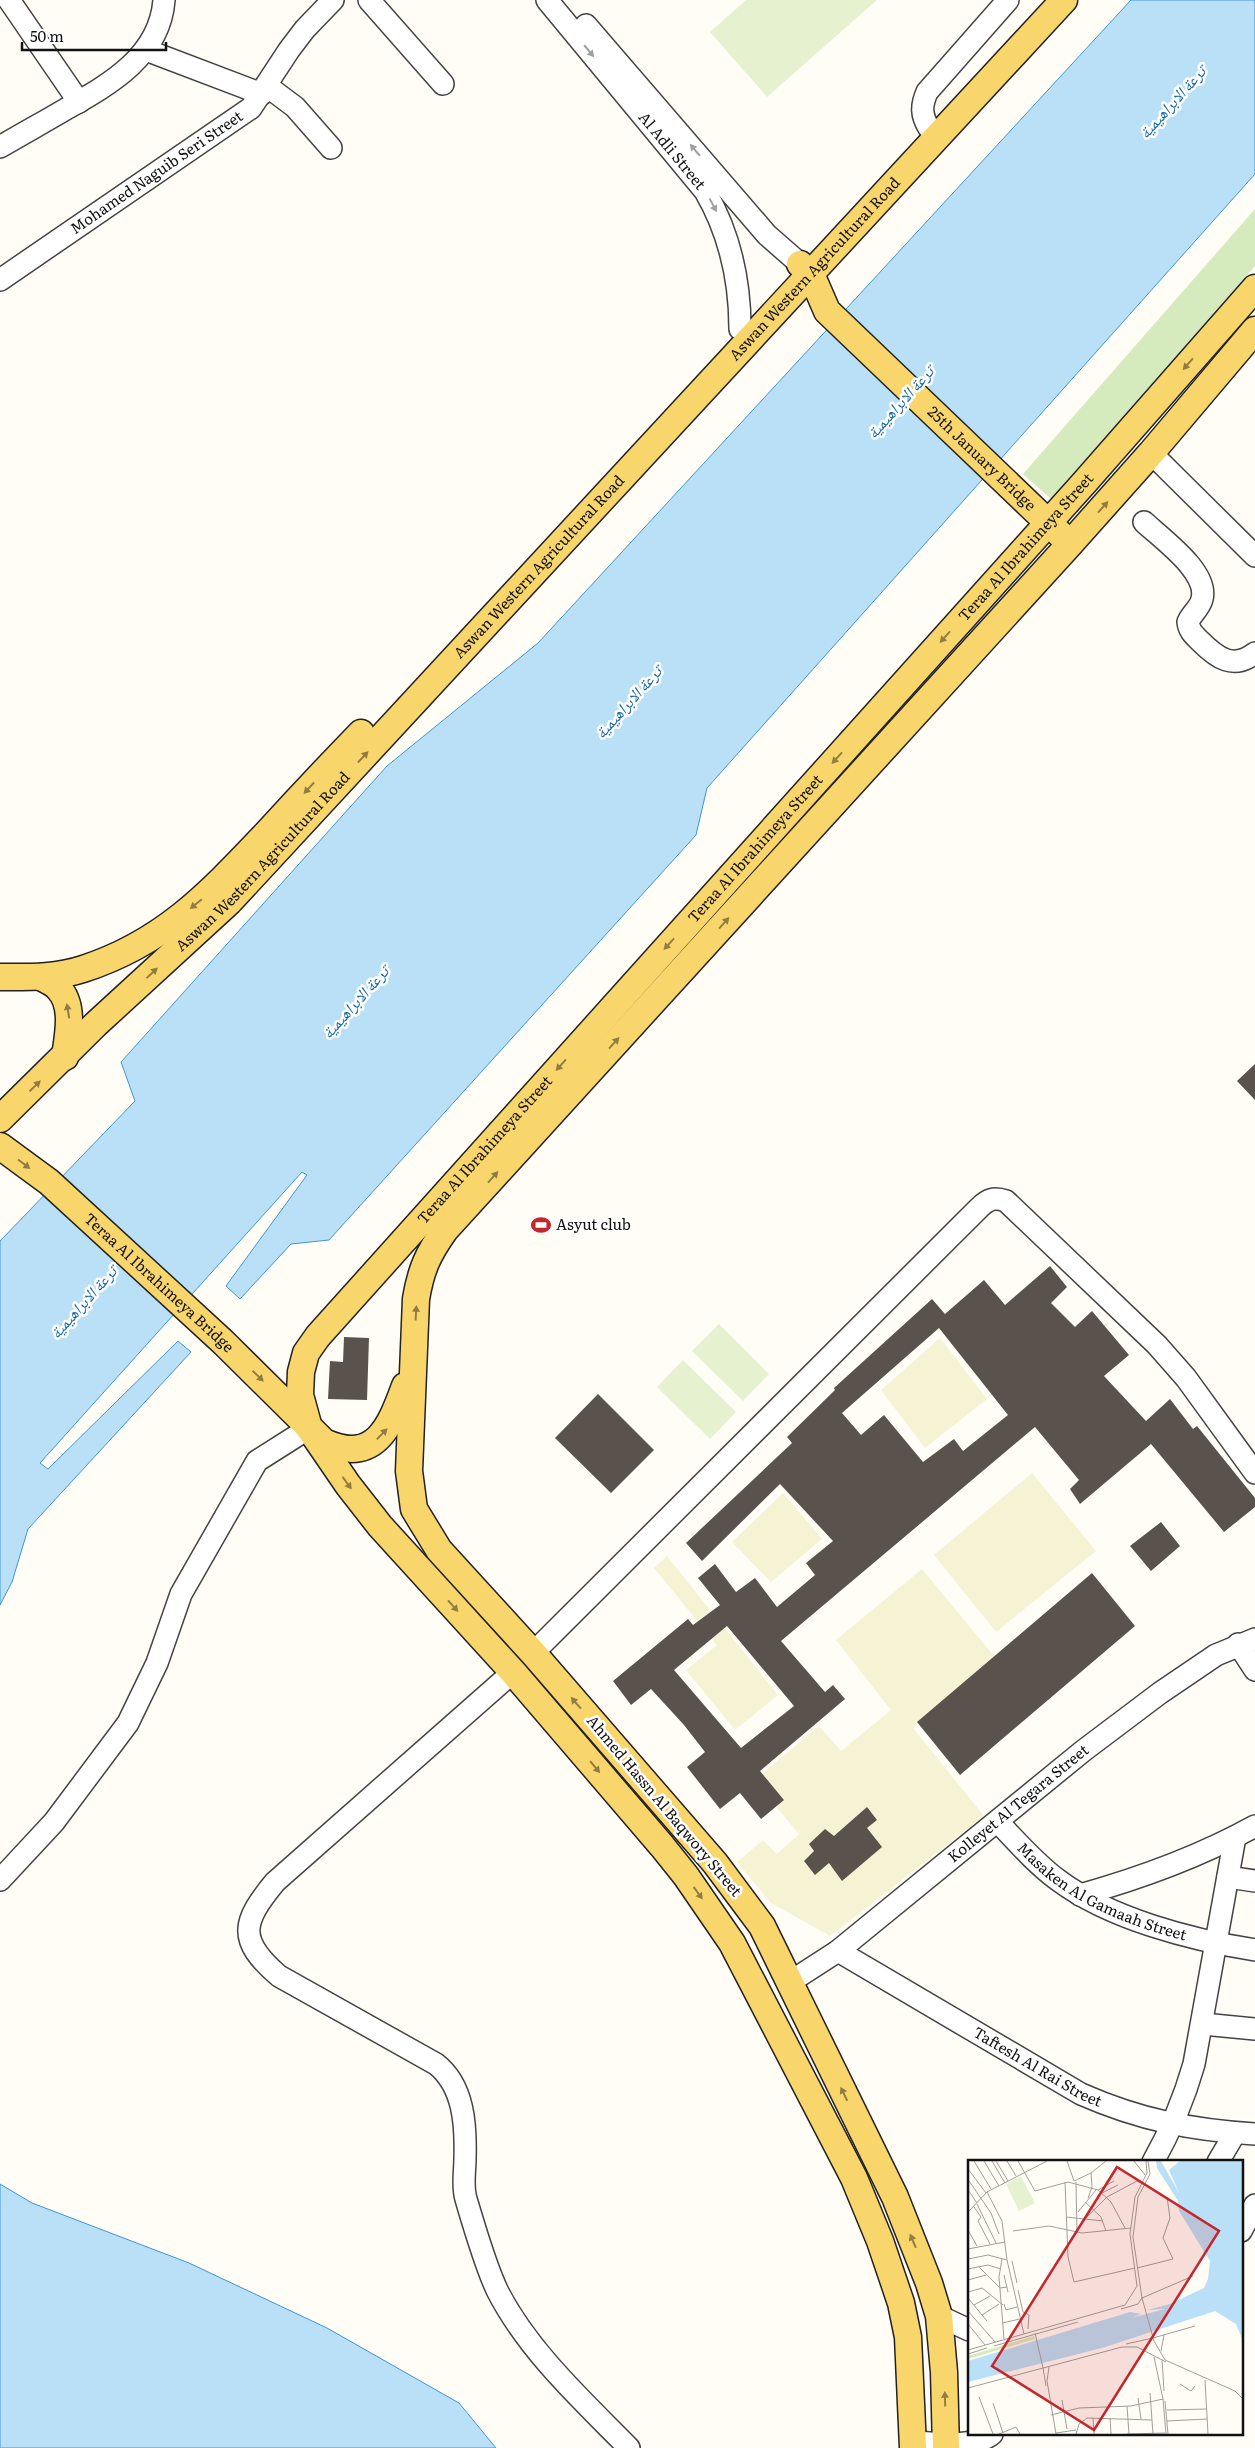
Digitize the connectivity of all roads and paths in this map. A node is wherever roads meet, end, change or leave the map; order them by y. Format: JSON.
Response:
{"nodes":[{"id":1,"x":9,"y":0,"type":"edge"},
{"id":2,"x":164,"y":0,"type":"edge"},
{"id":3,"x":333,"y":0,"type":"edge"},
{"id":4,"x":369,"y":0,"type":"edge"},
{"id":5,"x":547,"y":0,"type":"edge"},
{"id":6,"x":564,"y":0,"type":"edge"},
{"id":7,"x":1008,"y":0,"type":"edge"},
{"id":8,"x":1049,"y":0,"type":"edge"},
{"id":9,"x":1064,"y":0,"type":"edge"},
{"id":10,"x":146,"y":50,"type":"junction"},
{"id":11,"x":443,"y":84,"type":"dead end"},
{"id":12,"x":264,"y":90,"type":"junction"},
{"id":13,"x":78,"y":102,"type":"junction"},
{"id":14,"x":923,"y":140,"type":"junction"},
{"id":15,"x":0,"y":147,"type":"edge"},
{"id":16,"x":331,"y":148,"type":"dead end"},
{"id":17,"x":805,"y":269,"type":"junction"},
{"id":18,"x":0,"y":280,"type":"edge"},
{"id":19,"x":1255,"y":288,"type":"edge"},
{"id":20,"x":785,"y":302,"type":"junction"},
{"id":21,"x":827,"y":311,"type":"junction"},
{"id":22,"x":740,"y":329,"type":"junction"},
{"id":23,"x":1255,"y":330,"type":"edge"},
{"id":24,"x":1213,"y":335,"type":"junction"},
{"id":25,"x":1235,"y":352,"type":"junction"},
{"id":26,"x":1151,"y":453,"type":"junction"},
{"id":27,"x":1144,"y":522,"type":"dead end"},
{"id":28,"x":1048,"y":523,"type":"junction"},
{"id":29,"x":1070,"y":544,"type":"junction"},
{"id":30,"x":1255,"y":556,"type":"edge"},
{"id":31,"x":1255,"y":653,"type":"edge"},
{"id":32,"x":0,"y":977,"type":"edge"},
{"id":33,"x":41,"y":977,"type":"junction"},
{"id":34,"x":621,"y":998,"type":"junction"},
{"id":35,"x":640,"y":1014,"type":"junction"},
{"id":36,"x":65,"y":1057,"type":"junction"},
{"id":37,"x":0,"y":1120,"type":"edge"},
{"id":38,"x":0,"y":1146,"type":"edge"},
{"id":39,"x":413,"y":1362,"type":"junction"},
{"id":40,"x":309,"y":1428,"type":"junction"},
{"id":41,"x":1255,"y":1474,"type":"edge"},
{"id":42,"x":1247,"y":1642,"type":"edge"},
{"id":43,"x":533,"y":1653,"type":"junction"},
{"id":44,"x":1255,"y":1670,"type":"edge"},
{"id":45,"x":513,"y":1672,"type":"junction"},
{"id":46,"x":998,"y":1822,"type":"junction"},
{"id":47,"x":1255,"y":1826,"type":"edge"},
{"id":48,"x":1235,"y":1838,"type":"junction"},
{"id":49,"x":1228,"y":1878,"type":"junction"},
{"id":50,"x":0,"y":1880,"type":"edge"},
{"id":51,"x":1255,"y":1881,"type":"edge"},
{"id":52,"x":1080,"y":1895,"type":"junction"},
{"id":53,"x":762,"y":1926,"type":"junction"},
{"id":54,"x":732,"y":1943,"type":"junction"},
{"id":55,"x":1216,"y":1944,"type":"junction"},
{"id":56,"x":838,"y":1950,"type":"junction"},
{"id":57,"x":1255,"y":1950,"type":"edge"},
{"id":58,"x":790,"y":1982,"type":"junction"},
{"id":59,"x":1203,"y":2024,"type":"junction"},
{"id":60,"x":1255,"y":2029,"type":"edge"},
{"id":61,"x":1173,"y":2126,"type":"junction"},
{"id":62,"x":1245,"y":2133,"type":"edge"},
{"id":63,"x":1154,"y":2160,"type":"edge"},
{"id":64,"x":1220,"y":2160,"type":"edge"},
{"id":65,"x":1255,"y":2205,"type":"edge"},
{"id":66,"x":1242,"y":2228,"type":"edge"},
{"id":67,"x":939,"y":2316,"type":"junction"},
{"id":68,"x":968,"y":2330,"type":"edge"},
{"id":69,"x":989,"y":2436,"type":"edge"},
{"id":70,"x":913,"y":2445,"type":"edge"},
{"id":71,"x":946,"y":2446,"type":"edge"},
{"id":72,"x":630,"y":2448,"type":"edge"}],
"edges":[{"from":1,"to":13,"type":"street"},
{"from":2,"to":10,"type":"street"},
{"from":3,"to":12,"type":"street","name":"Mohamed Naguib Seri Street"},
{"from":4,"to":11,"type":"street"},
{"from":5,"to":22,"type":"street","name":"Al Adli Street","one_way":true},
{"from":17,"to":6,"type":"street","name":"Al Adli Street","one_way":true},
{"from":7,"to":14,"type":"street"},
{"from":8,"to":14,"type":"main road","name":"Aswan Western Agricultural Road"},
{"from":9,"to":14,"type":"main road","name":"Aswan Western Agricultural Road"},
{"from":10,"to":12,"type":"street"},
{"from":10,"to":13,"type":"street"},
{"from":12,"to":16,"type":"street"},
{"from":12,"to":18,"type":"street","name":"Mohamed Naguib Seri Street"},
{"from":13,"to":15,"type":"street"},
{"from":14,"to":17,"type":"main road","name":"Aswan Western Agricultural Road"},
{"from":17,"to":20,"type":"main road","name":"Aswan Western Agricultural Road"},
{"from":17,"to":21,"type":"main road","name":"25th January Bridge"},
{"from":17,"to":22,"type":"main road","name":"Aswan Western Agricultural Road"},
{"from":19,"to":24,"type":"main road","name":"Teraa Al Ibrahimeya Street"},
{"from":20,"to":21,"type":"main road","name":"25th January Bridge"},
{"from":36,"to":20,"type":"main road","name":"Aswan Western Agricultural Road","one_way":true},
{"from":21,"to":28,"type":"main road","name":"25th January Bridge"},
{"from":22,"to":33,"type":"main road","name":"Aswan Western Agricultural Road","one_way":true},
{"from":23,"to":25,"type":"main road","name":"Teraa Al Ibrahimeya Street"},
{"from":24,"to":25,"type":"main road"},
{"from":24,"to":28,"type":"main road","name":"Teraa Al Ibrahimeya Street","one_way":true},
{"from":25,"to":26,"type":"main road","name":"Teraa Al Ibrahimeya Street"},
{"from":29,"to":26,"type":"main road","name":"Teraa Al Ibrahimeya Street","one_way":true},
{"from":26,"to":30,"type":"street"},
{"from":27,"to":31,"type":"street"},
{"from":28,"to":29,"type":"main road","name":"25th January Bridge"},
{"from":28,"to":34,"type":"main road","name":"Teraa Al Ibrahimeya Street","one_way":true},
{"from":35,"to":29,"type":"main road","name":"Teraa Al Ibrahimeya Street","one_way":true},
{"from":32,"to":33,"type":"main road","name":"Aswan Western Agricultural Road"},
{"from":36,"to":33,"type":"main road","one_way":true},
{"from":34,"to":35,"type":"main road"},
{"from":34,"to":40,"type":"main road","name":"Teraa Al Ibrahimeya Street","one_way":true},
{"from":39,"to":35,"type":"main road","name":"Teraa Al Ibrahimeya Street","one_way":true},
{"from":37,"to":36,"type":"main road","name":"Aswan Western Agricultural Road","one_way":true},
{"from":38,"to":40,"type":"main road","name":"Teraa Al Ibrahimeya Bridge","one_way":true},
{"from":40,"to":39,"type":"main road","one_way":true},
{"from":39,"to":43,"type":"main road","name":"Ahmed Hassn Al Baqwory Street"},
{"from":40,"to":45,"type":"main road","name":"Ahmed Hassn Al Baqwory Street","one_way":true},
{"from":40,"to":50,"type":"street"},
{"from":41,"to":43,"type":"street"},
{"from":42,"to":44,"type":"street"},
{"from":42,"to":46,"type":"street","name":"Kolleyet Al Tegara Street"},
{"from":53,"to":43,"type":"main road","name":"Ahmed Hassn Al Baqwory Street","one_way":true},
{"from":45,"to":54,"type":"main road","name":"Ahmed Hassn Al Baqwory Street","one_way":true},
{"from":45,"to":72,"type":"street"},
{"from":46,"to":52,"type":"street","name":"Masaken Al Gamaah Street"},
{"from":46,"to":56,"type":"street","name":"Kolleyet Al Tegara Street"},
{"from":47,"to":48,"type":"street"},
{"from":48,"to":49,"type":"street"},
{"from":48,"to":52,"type":"street"},
{"from":49,"to":51,"type":"street"},
{"from":49,"to":55,"type":"street"},
{"from":52,"to":55,"type":"street","name":"Masaken Al Gamaah Street"},
{"from":53,"to":54,"type":"main road"},
{"from":53,"to":58,"type":"main road","name":"Ahmed Hassn Al Baqwory Street"},
{"from":54,"to":70,"type":"main road","name":"Ahmed Hassn Al Baqwory Street"},
{"from":55,"to":57,"type":"street","name":"Masaken Al Gamaah Street"},
{"from":55,"to":59,"type":"street"},
{"from":56,"to":58,"type":"street","name":"Kolleyet Al Tegara Street"},
{"from":56,"to":61,"type":"street","name":"Taftesh Al Rai Street"},
{"from":67,"to":58,"type":"main road","name":"Ahmed Hassn Al Baqwory Street","one_way":true},
{"from":59,"to":60,"type":"street"},
{"from":59,"to":61,"type":"street"},
{"from":61,"to":62,"type":"street","name":"Taftesh Al Rai Street"},
{"from":61,"to":63,"type":"street"},
{"from":62,"to":64,"type":"street"},
{"from":65,"to":66,"type":"street"},
{"from":67,"to":68,"type":"street"},
{"from":71,"to":67,"type":"main road","name":"Ahmed Hassn Al Baqwory Street","one_way":true},
{"from":69,"to":71,"type":"street"},
{"from":70,"to":71,"type":"street"}]}
